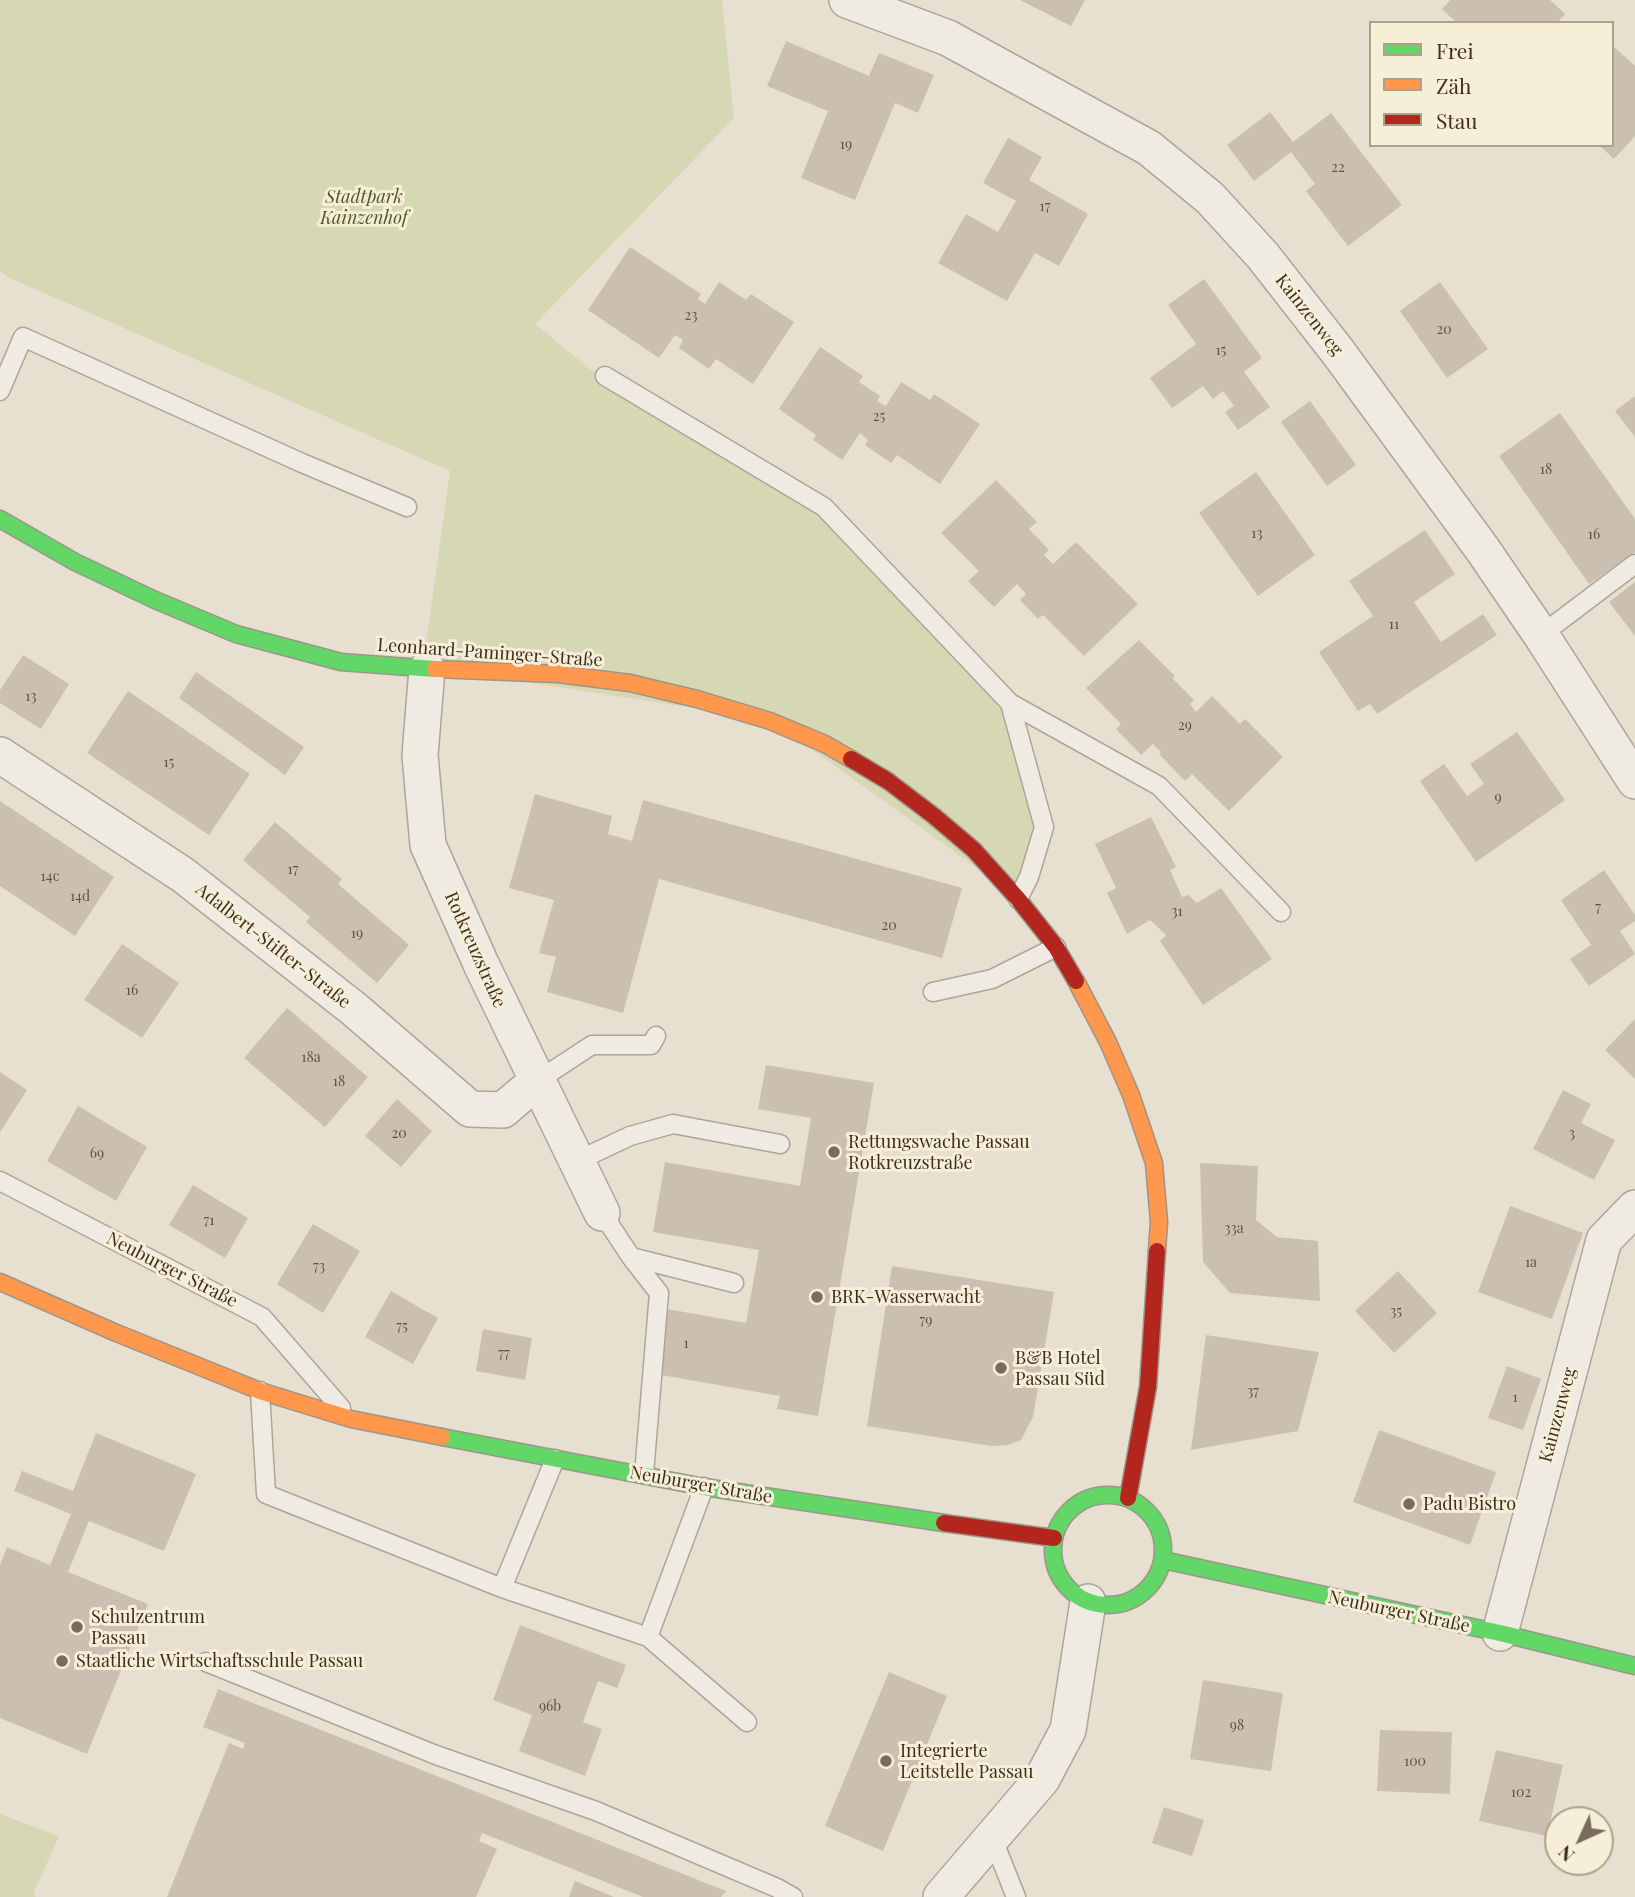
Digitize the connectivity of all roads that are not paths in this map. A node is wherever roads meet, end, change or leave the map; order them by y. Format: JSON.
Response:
{"nodes":[{"id":1,"x":847,"y":0,"type":"edge"},
{"id":2,"x":605,"y":376,"type":"dead end"},
{"id":3,"x":0,"y":391,"type":"edge"},
{"id":4,"x":407,"y":507,"type":"dead end"},
{"id":5,"x":0,"y":519,"type":"edge"},
{"id":6,"x":1635,"y":564,"type":"edge"},
{"id":7,"x":1541,"y":635,"type":"junction"},
{"id":8,"x":427,"y":669,"type":"junction"},
{"id":9,"x":1010,"y":703,"type":"junction"},
{"id":10,"x":0,"y":755,"type":"edge"},
{"id":11,"x":1635,"y":781,"type":"edge"},
{"id":12,"x":1018,"y":898,"type":"junction"},
{"id":13,"x":1281,"y":912,"type":"dead end"},
{"id":14,"x":1056,"y":947,"type":"junction"},
{"id":15,"x":933,"y":992,"type":"dead end"},
{"id":16,"x":656,"y":1036,"type":"dead end"},
{"id":17,"x":537,"y":1081,"type":"junction"},
{"id":18,"x":780,"y":1144,"type":"dead end"},
{"id":19,"x":576,"y":1161,"type":"junction"},
{"id":20,"x":0,"y":1181,"type":"edge"},
{"id":21,"x":1635,"y":1209,"type":"edge"},
{"id":22,"x":602,"y":1213,"type":"joint"},
{"id":23,"x":631,"y":1257,"type":"junction"},
{"id":24,"x":0,"y":1282,"type":"edge"},
{"id":25,"x":734,"y":1283,"type":"dead end"},
{"id":26,"x":260,"y":1391,"type":"junction"},
{"id":27,"x":351,"y":1419,"type":"junction"},
{"id":28,"x":555,"y":1459,"type":"junction"},
{"id":29,"x":644,"y":1474,"type":"junction"},
{"id":30,"x":704,"y":1487,"type":"junction"},
{"id":31,"x":1128,"y":1498,"type":"junction"},
{"id":32,"x":1054,"y":1538,"type":"junction"},
{"id":33,"x":1163,"y":1560,"type":"junction"},
{"id":34,"x":502,"y":1588,"type":"junction"},
{"id":35,"x":1088,"y":1602,"type":"junction"},
{"id":36,"x":1500,"y":1633,"type":"junction"},
{"id":37,"x":649,"y":1637,"type":"junction"},
{"id":38,"x":206,"y":1662,"type":"dead end"},
{"id":39,"x":1635,"y":1666,"type":"edge"},
{"id":40,"x":747,"y":1722,"type":"dead end"},
{"id":41,"x":992,"y":1837,"type":"junction"},
{"id":42,"x":793,"y":1897,"type":"edge"},
{"id":43,"x":941,"y":1897,"type":"edge"},
{"id":44,"x":1016,"y":1897,"type":"edge"}],
"edges":[{"from":1,"to":7,"type":"street","name":"Kainzenweg"},
{"from":2,"to":9,"type":"lane"},
{"from":3,"to":4,"type":"lane"},
{"from":5,"to":8,"type":"street","name":"Leonhard-Paminger-Straße"},
{"from":6,"to":7,"type":"lane"},
{"from":7,"to":11,"type":"street","name":"Kainzenweg"},
{"from":8,"to":12,"type":"street","name":"Leonhard-Paminger-Straße"},
{"from":8,"to":17,"type":"street","name":"Rotkreuzstraße"},
{"from":9,"to":12,"type":"lane"},
{"from":9,"to":13,"type":"lane"},
{"from":10,"to":17,"type":"street","name":"Adalbert-Stifter-Straße"},
{"from":12,"to":14,"type":"street","name":"Leonhard-Paminger-Straße"},
{"from":14,"to":15,"type":"lane"},
{"from":14,"to":31,"type":"street","name":"Leonhard-Paminger-Straße"},
{"from":16,"to":17,"type":"lane"},
{"from":17,"to":19,"type":"street","name":"Rotkreuzstraße"},
{"from":18,"to":19,"type":"lane"},
{"from":19,"to":22,"type":"street","name":"Rotkreuzstraße"},
{"from":20,"to":27,"type":"lane","name":"Neuburger Straße"},
{"from":21,"to":36,"type":"street","name":"Kainzenweg"},
{"from":22,"to":23,"type":"lane"},
{"from":23,"to":25,"type":"lane"},
{"from":23,"to":29,"type":"lane"},
{"from":24,"to":26,"type":"street","name":"Neuburger Straße"},
{"from":26,"to":27,"type":"street","name":"Neuburger Straße"},
{"from":26,"to":34,"type":"lane"},
{"from":27,"to":28,"type":"street","name":"Neuburger Straße"},
{"from":28,"to":29,"type":"street","name":"Neuburger Straße"},
{"from":28,"to":34,"type":"lane"},
{"from":29,"to":30,"type":"street","name":"Neuburger Straße"},
{"from":30,"to":32,"type":"street","name":"Neuburger Straße"},
{"from":30,"to":37,"type":"lane"},
{"from":31,"to":32,"type":"street"},
{"from":31,"to":33,"type":"street"},
{"from":32,"to":35,"type":"street"},
{"from":33,"to":35,"type":"street"},
{"from":33,"to":36,"type":"street","name":"Neuburger Straße"},
{"from":34,"to":37,"type":"lane"},
{"from":35,"to":41,"type":"street"},
{"from":36,"to":39,"type":"street","name":"Neuburger Straße"},
{"from":37,"to":40,"type":"lane"},
{"from":38,"to":42,"type":"lane"},
{"from":41,"to":43,"type":"street"},
{"from":41,"to":44,"type":"lane"}]}
